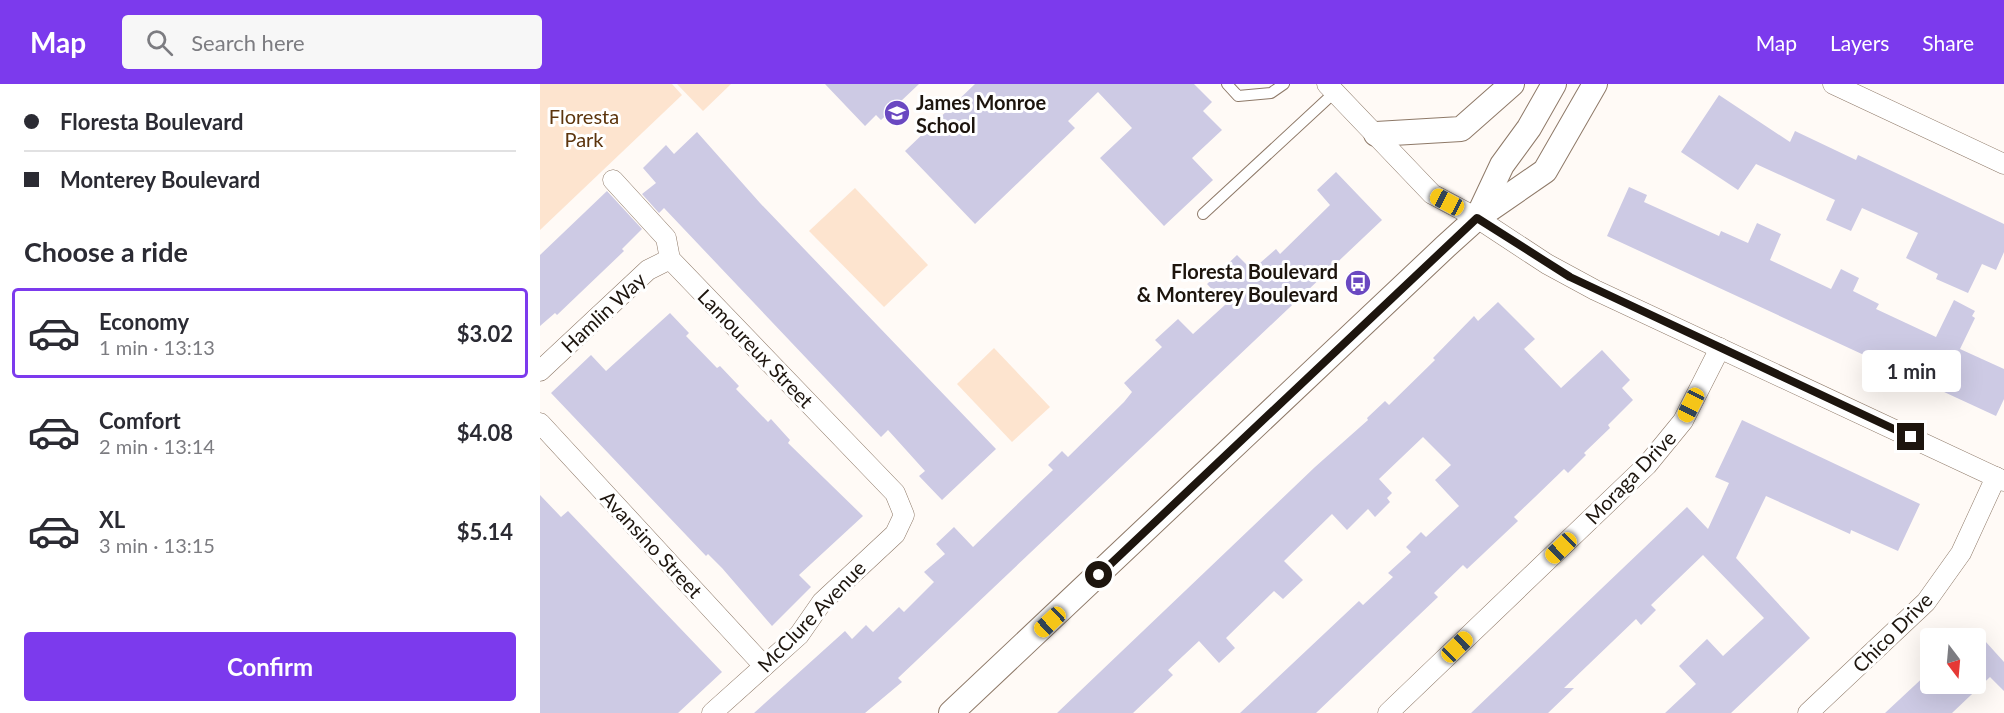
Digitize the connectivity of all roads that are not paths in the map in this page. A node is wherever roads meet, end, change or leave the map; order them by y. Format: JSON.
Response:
{"nodes":[{"id":1,"x":1227,"y":84,"type":"edge"},
{"id":2,"x":1284,"y":84,"type":"edge"},
{"id":3,"x":1512,"y":84,"type":"edge"},
{"id":4,"x":1554,"y":84,"type":"edge"},
{"id":5,"x":1595,"y":84,"type":"edge"},
{"id":6,"x":1833,"y":84,"type":"edge"},
{"id":7,"x":1331,"y":88,"type":"edge"},
{"id":8,"x":1376,"y":134,"type":"junction"},
{"id":9,"x":2004,"y":164,"type":"edge"},
{"id":10,"x":613,"y":180,"type":"dead end"},
{"id":11,"x":1203,"y":214,"type":"dead end"},
{"id":12,"x":1477,"y":218,"type":"junction"},
{"id":13,"x":670,"y":259,"type":"junction"},
{"id":14,"x":1720,"y":348,"type":"junction"},
{"id":15,"x":540,"y":371,"type":"edge"},
{"id":16,"x":540,"y":423,"type":"edge"},
{"id":17,"x":2000,"y":479,"type":"edge"},
{"id":18,"x":903,"y":515,"type":"joint"},
{"id":19,"x":764,"y":666,"type":"junction"},
{"id":20,"x":712,"y":713,"type":"edge"},
{"id":21,"x":951,"y":713,"type":"edge"},
{"id":22,"x":1388,"y":713,"type":"edge"},
{"id":23,"x":1808,"y":713,"type":"edge"}],
"edges":[{"from":1,"to":2,"type":"lane"},
{"from":3,"to":8,"type":"street"},
{"from":4,"to":12,"type":"street"},
{"from":5,"to":12,"type":"street"},
{"from":6,"to":9,"type":"street"},
{"from":7,"to":8,"type":"street"},
{"from":7,"to":11,"type":"lane"},
{"from":8,"to":12,"type":"street"},
{"from":10,"to":13,"type":"street","name":"Lamoureux Street"},
{"from":12,"to":14,"type":"street"},
{"from":12,"to":21,"type":"street"},
{"from":13,"to":15,"type":"street","name":"Hamlin Way"},
{"from":13,"to":18,"type":"street","name":"Lamoureux Street"},
{"from":14,"to":17,"type":"street"},
{"from":14,"to":22,"type":"street","name":"Moraga Drive"},
{"from":16,"to":19,"type":"street","name":"Avansino Street"},
{"from":17,"to":23,"type":"street","name":"Chico Drive"},
{"from":18,"to":19,"type":"street","name":"McClure Avenue"},
{"from":19,"to":20,"type":"street","name":"McClure Avenue"}]}
